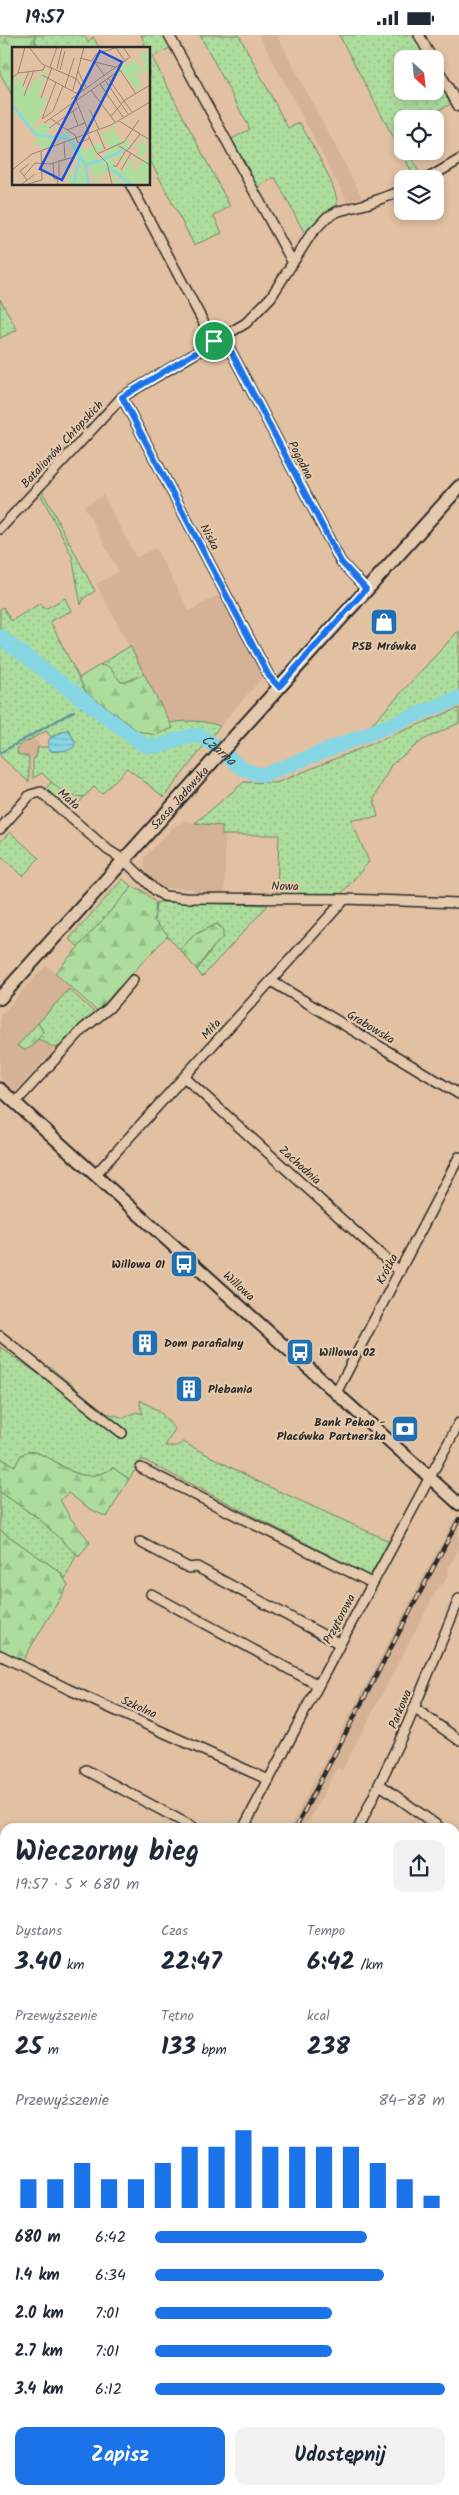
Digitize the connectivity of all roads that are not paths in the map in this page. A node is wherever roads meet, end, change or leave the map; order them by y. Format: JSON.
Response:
{"nodes":[{"id":1,"x":169,"y":35,"type":"edge"},
{"id":2,"x":420,"y":35,"type":"edge"},
{"id":3,"x":428,"y":50,"type":"edge"},
{"id":4,"x":444,"y":80,"type":"edge"},
{"id":5,"x":459,"y":107,"type":"edge"},
{"id":6,"x":459,"y":160,"type":"edge"},
{"id":7,"x":442,"y":170,"type":"edge"},
{"id":8,"x":131,"y":185,"type":"edge"},
{"id":9,"x":394,"y":194,"type":"edge"},
{"id":10,"x":293,"y":263,"type":"junction"},
{"id":11,"x":223,"y":336,"type":"junction"},
{"id":12,"x":214,"y":341,"type":"junction"},
{"id":13,"x":122,"y":397,"type":"junction"},
{"id":14,"x":459,"y":487,"type":"edge"},
{"id":15,"x":0,"y":529,"type":"edge"},
{"id":16,"x":366,"y":589,"type":"junction"},
{"id":17,"x":279,"y":687,"type":"junction"},
{"id":18,"x":0,"y":829,"type":"edge"},
{"id":19,"x":124,"y":860,"type":"junction"},
{"id":20,"x":345,"y":899,"type":"junction"},
{"id":21,"x":459,"y":903,"type":"edge"},
{"id":22,"x":133,"y":980,"type":"dead end"},
{"id":23,"x":271,"y":981,"type":"junction"},
{"id":24,"x":0,"y":998,"type":"edge"},
{"id":25,"x":184,"y":1077,"type":"junction"},
{"id":26,"x":0,"y":1089,"type":"edge"},
{"id":27,"x":459,"y":1094,"type":"edge"},
{"id":28,"x":15,"y":1103,"type":"junction"},
{"id":29,"x":459,"y":1157,"type":"edge"},
{"id":30,"x":95,"y":1175,"type":"junction"},
{"id":31,"x":400,"y":1272,"type":"junction"},
{"id":32,"x":0,"y":1336,"type":"edge"},
{"id":33,"x":336,"y":1393,"type":"junction"},
{"id":34,"x":459,"y":1423,"type":"edge"},
{"id":35,"x":122,"y":1433,"type":"dead end"},
{"id":36,"x":140,"y":1468,"type":"dead end"},
{"id":37,"x":430,"y":1479,"type":"junction"},
{"id":38,"x":459,"y":1504,"type":"edge"},
{"id":39,"x":140,"y":1542,"type":"dead end"},
{"id":40,"x":372,"y":1583,"type":"junction"},
{"id":41,"x":150,"y":1594,"type":"dead end"},
{"id":42,"x":459,"y":1599,"type":"edge"},
{"id":43,"x":340,"y":1644,"type":"junction"},
{"id":44,"x":0,"y":1655,"type":"edge"},
{"id":45,"x":318,"y":1685,"type":"junction"},
{"id":46,"x":414,"y":1708,"type":"junction"},
{"id":47,"x":459,"y":1740,"type":"edge"},
{"id":48,"x":86,"y":1770,"type":"dead end"},
{"id":49,"x":268,"y":1779,"type":"junction"},
{"id":50,"x":379,"y":1784,"type":"junction"},
{"id":51,"x":185,"y":1823,"type":"edge"},
{"id":52,"x":246,"y":1823,"type":"edge"},
{"id":53,"x":361,"y":1823,"type":"edge"},
{"id":54,"x":433,"y":1823,"type":"edge"}],
"edges":[{"from":1,"to":10,"type":"street"},
{"from":2,"to":3,"type":"street"},
{"from":4,"to":5,"type":"street"},
{"from":6,"to":7,"type":"street"},
{"from":8,"to":12,"type":"street"},
{"from":9,"to":10,"type":"street","name":"Batalionów Chłopskich"},
{"from":10,"to":11,"type":"street","name":"Batalionów Chłopskich"},
{"from":11,"to":12,"type":"street","name":"Batalionów Chłopskich"},
{"from":11,"to":16,"type":"street","name":"Pogodna"},
{"from":12,"to":13,"type":"street","name":"Batalionów Chłopskich"},
{"from":13,"to":15,"type":"street","name":"Batalionów Chłopskich"},
{"from":13,"to":17,"type":"street","name":"Niska"},
{"from":14,"to":16,"type":"main road","name":"Szosa Jadowska"},
{"from":16,"to":17,"type":"main road","name":"Szosa Jadowska"},
{"from":17,"to":19,"type":"main road","name":"Szosa Jadowska"},
{"from":18,"to":19,"type":"street","name":"Mała"},
{"from":19,"to":20,"type":"street","name":"Nowa"},
{"from":19,"to":24,"type":"main road","name":"Szosa Jadowska"},
{"from":20,"to":21,"type":"street","name":"Nowa"},
{"from":20,"to":23,"type":"street","name":"Miła"},
{"from":22,"to":28,"type":"street"},
{"from":23,"to":25,"type":"street","name":"Miła"},
{"from":23,"to":27,"type":"street","name":"Grabowska"},
{"from":25,"to":30,"type":"street","name":"Miła"},
{"from":25,"to":31,"type":"street","name":"Zachodnia"},
{"from":26,"to":28,"type":"street","name":"Willowa"},
{"from":28,"to":30,"type":"street","name":"Willowa"},
{"from":29,"to":31,"type":"street","name":"Krótka"},
{"from":30,"to":33,"type":"street","name":"Willowa"},
{"from":31,"to":33,"type":"street","name":"Krótka"},
{"from":32,"to":35,"type":"street"},
{"from":33,"to":37,"type":"street","name":"Willowa"},
{"from":34,"to":37,"type":"street","name":"Przytorowa"},
{"from":36,"to":40,"type":"street"},
{"from":37,"to":38,"type":"street","name":"Willowa"},
{"from":37,"to":40,"type":"street","name":"Przytorowa"},
{"from":39,"to":43,"type":"street"},
{"from":40,"to":43,"type":"street","name":"Przytorowa"},
{"from":41,"to":45,"type":"street"},
{"from":42,"to":46,"type":"street","name":"Parkowa"},
{"from":43,"to":45,"type":"street","name":"Przytorowa"},
{"from":44,"to":49,"type":"street","name":"Szkolna"},
{"from":45,"to":49,"type":"street","name":"Przytorowa"},
{"from":46,"to":47,"type":"street"},
{"from":46,"to":50,"type":"street","name":"Parkowa"},
{"from":48,"to":51,"type":"street"},
{"from":49,"to":52,"type":"street","name":"Przytorowa"},
{"from":50,"to":53,"type":"street","name":"Parkowa"},
{"from":50,"to":54,"type":"street"}]}
